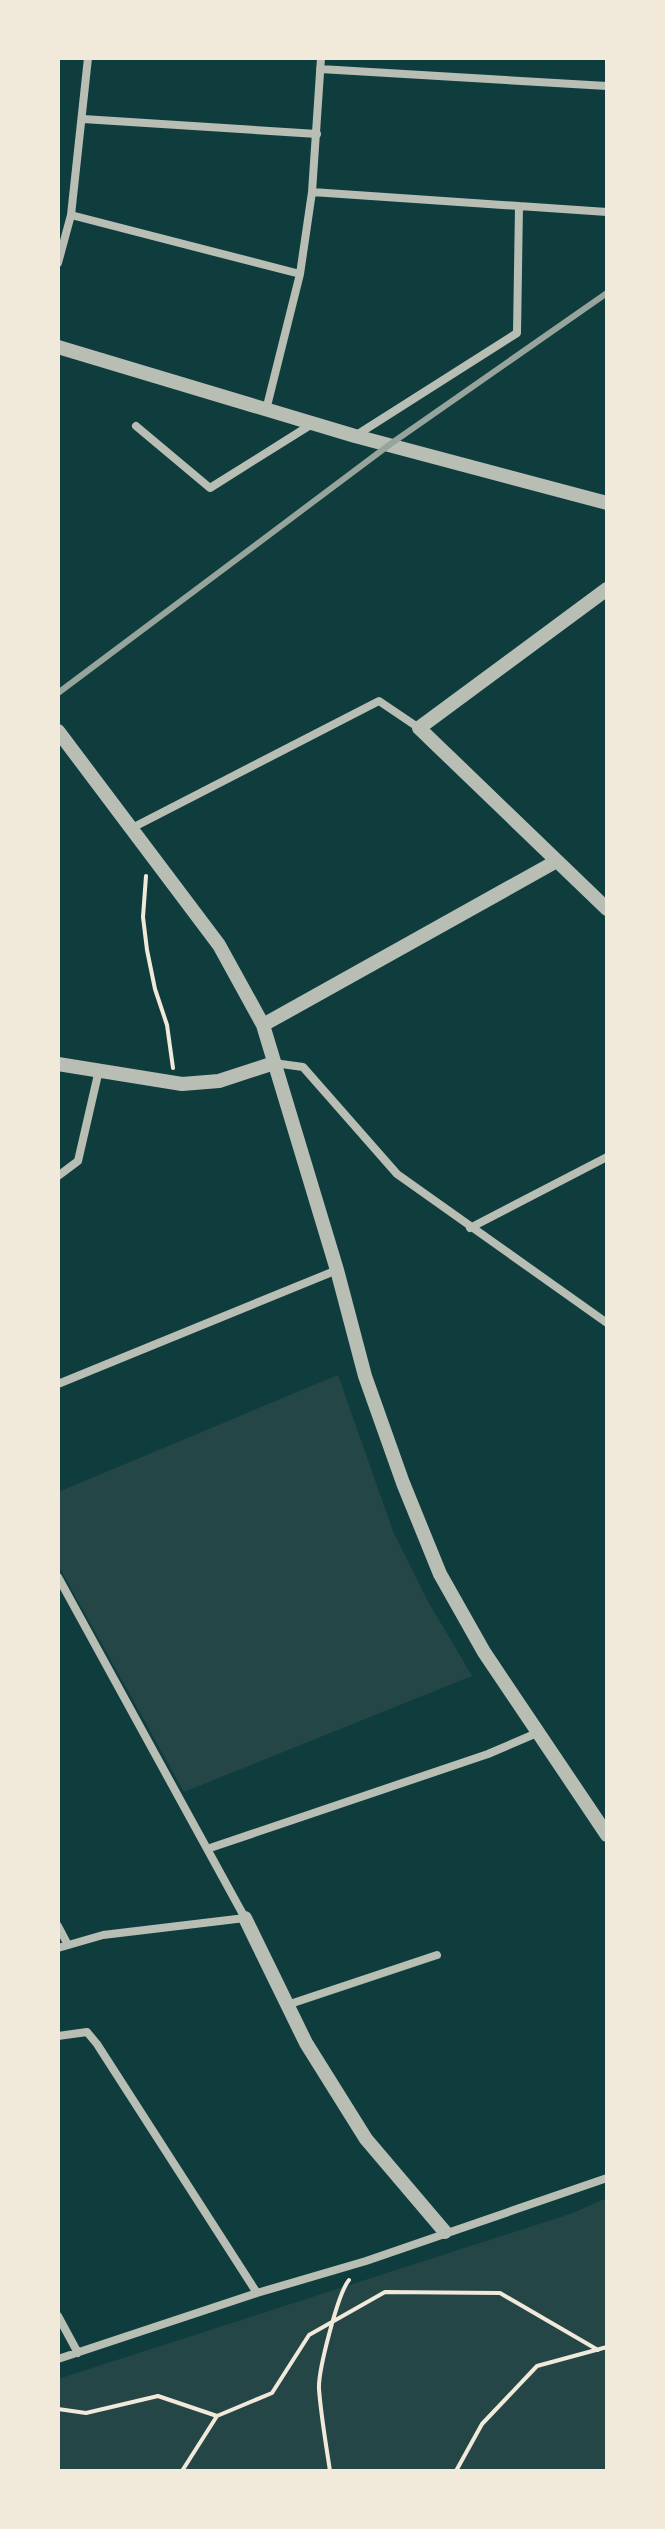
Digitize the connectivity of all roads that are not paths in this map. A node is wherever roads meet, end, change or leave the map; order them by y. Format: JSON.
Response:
{"nodes":[{"id":1,"x":88,"y":58,"type":"edge"},
{"id":2,"x":321,"y":58,"type":"edge"},
{"id":3,"x":320,"y":69,"type":"junction"},
{"id":4,"x":607,"y":86,"type":"edge"},
{"id":5,"x":83,"y":119,"type":"junction"},
{"id":6,"x":317,"y":134,"type":"junction"},
{"id":7,"x":312,"y":192,"type":"junction"},
{"id":8,"x":519,"y":206,"type":"junction"},
{"id":9,"x":607,"y":212,"type":"edge"},
{"id":10,"x":71,"y":215,"type":"junction"},
{"id":11,"x":58,"y":263,"type":"edge"},
{"id":12,"x":300,"y":274,"type":"junction"},
{"id":13,"x":58,"y":347,"type":"edge"},
{"id":14,"x":266,"y":411,"type":"junction"},
{"id":15,"x":313,"y":424,"type":"junction"},
{"id":16,"x":136,"y":426,"type":"dead end"},
{"id":17,"x":355,"y":436,"type":"junction"},
{"id":18,"x":607,"y":503,"type":"edge"},
{"id":19,"x":607,"y":589,"type":"edge"},
{"id":20,"x":419,"y":728,"type":"junction"},
{"id":21,"x":58,"y":731,"type":"edge"},
{"id":22,"x":132,"y":828,"type":"junction"},
{"id":23,"x":555,"y":862,"type":"junction"},
{"id":24,"x":607,"y":909,"type":"edge"},
{"id":25,"x":263,"y":1025,"type":"junction"},
{"id":26,"x":274,"y":1063,"type":"junction"},
{"id":27,"x":58,"y":1064,"type":"edge"},
{"id":28,"x":99,"y":1070,"type":"junction"},
{"id":29,"x":607,"y":1157,"type":"edge"},
{"id":30,"x":58,"y":1176,"type":"edge"},
{"id":31,"x":470,"y":1228,"type":"junction"},
{"id":32,"x":337,"y":1270,"type":"junction"},
{"id":33,"x":607,"y":1323,"type":"edge"},
{"id":34,"x":58,"y":1384,"type":"edge"},
{"id":35,"x":58,"y":1577,"type":"edge"},
{"id":36,"x":537,"y":1733,"type":"junction"},
{"id":37,"x":607,"y":1835,"type":"edge"},
{"id":38,"x":207,"y":1849,"type":"junction"},
{"id":39,"x":245,"y":1918,"type":"junction"},
{"id":40,"x":58,"y":1926,"type":"edge"},
{"id":41,"x":68,"y":1945,"type":"junction"},
{"id":42,"x":58,"y":1948,"type":"edge"},
{"id":43,"x":437,"y":1955,"type":"dead end"},
{"id":44,"x":287,"y":2005,"type":"junction"},
{"id":45,"x":58,"y":2036,"type":"edge"},
{"id":46,"x":607,"y":2178,"type":"edge"},
{"id":47,"x":445,"y":2232,"type":"junction"},
{"id":48,"x":257,"y":2293,"type":"junction"},
{"id":49,"x":58,"y":2316,"type":"edge"},
{"id":50,"x":78,"y":2353,"type":"junction"},
{"id":51,"x":58,"y":2359,"type":"edge"}],
"edges":[{"from":1,"to":5,"type":"street"},
{"from":2,"to":3,"type":"street"},
{"from":3,"to":4,"type":"street"},
{"from":3,"to":6,"type":"street"},
{"from":5,"to":6,"type":"street"},
{"from":5,"to":10,"type":"street"},
{"from":6,"to":7,"type":"street"},
{"from":7,"to":8,"type":"street"},
{"from":7,"to":12,"type":"street"},
{"from":8,"to":9,"type":"street"},
{"from":8,"to":17,"type":"street"},
{"from":10,"to":11,"type":"street"},
{"from":10,"to":12,"type":"street"},
{"from":12,"to":14,"type":"street"},
{"from":13,"to":14,"type":"street"},
{"from":14,"to":15,"type":"street"},
{"from":15,"to":16,"type":"street"},
{"from":15,"to":17,"type":"street"},
{"from":17,"to":18,"type":"street"},
{"from":19,"to":20,"type":"street"},
{"from":20,"to":22,"type":"street"},
{"from":20,"to":23,"type":"street"},
{"from":21,"to":22,"type":"street"},
{"from":22,"to":25,"type":"street"},
{"from":23,"to":24,"type":"street"},
{"from":23,"to":25,"type":"street"},
{"from":25,"to":26,"type":"street"},
{"from":26,"to":28,"type":"street"},
{"from":26,"to":31,"type":"street"},
{"from":26,"to":32,"type":"street"},
{"from":27,"to":28,"type":"street"},
{"from":28,"to":30,"type":"street"},
{"from":29,"to":31,"type":"street"},
{"from":31,"to":33,"type":"street"},
{"from":32,"to":34,"type":"street"},
{"from":32,"to":36,"type":"street"},
{"from":35,"to":38,"type":"street"},
{"from":36,"to":37,"type":"street"},
{"from":36,"to":38,"type":"street"},
{"from":38,"to":39,"type":"street"},
{"from":39,"to":41,"type":"street"},
{"from":39,"to":44,"type":"street"},
{"from":40,"to":41,"type":"street"},
{"from":41,"to":42,"type":"street"},
{"from":43,"to":44,"type":"street"},
{"from":44,"to":47,"type":"street"},
{"from":45,"to":48,"type":"street"},
{"from":46,"to":47,"type":"street"},
{"from":47,"to":48,"type":"street"},
{"from":48,"to":50,"type":"street"},
{"from":49,"to":50,"type":"street"},
{"from":50,"to":51,"type":"street"}]}
